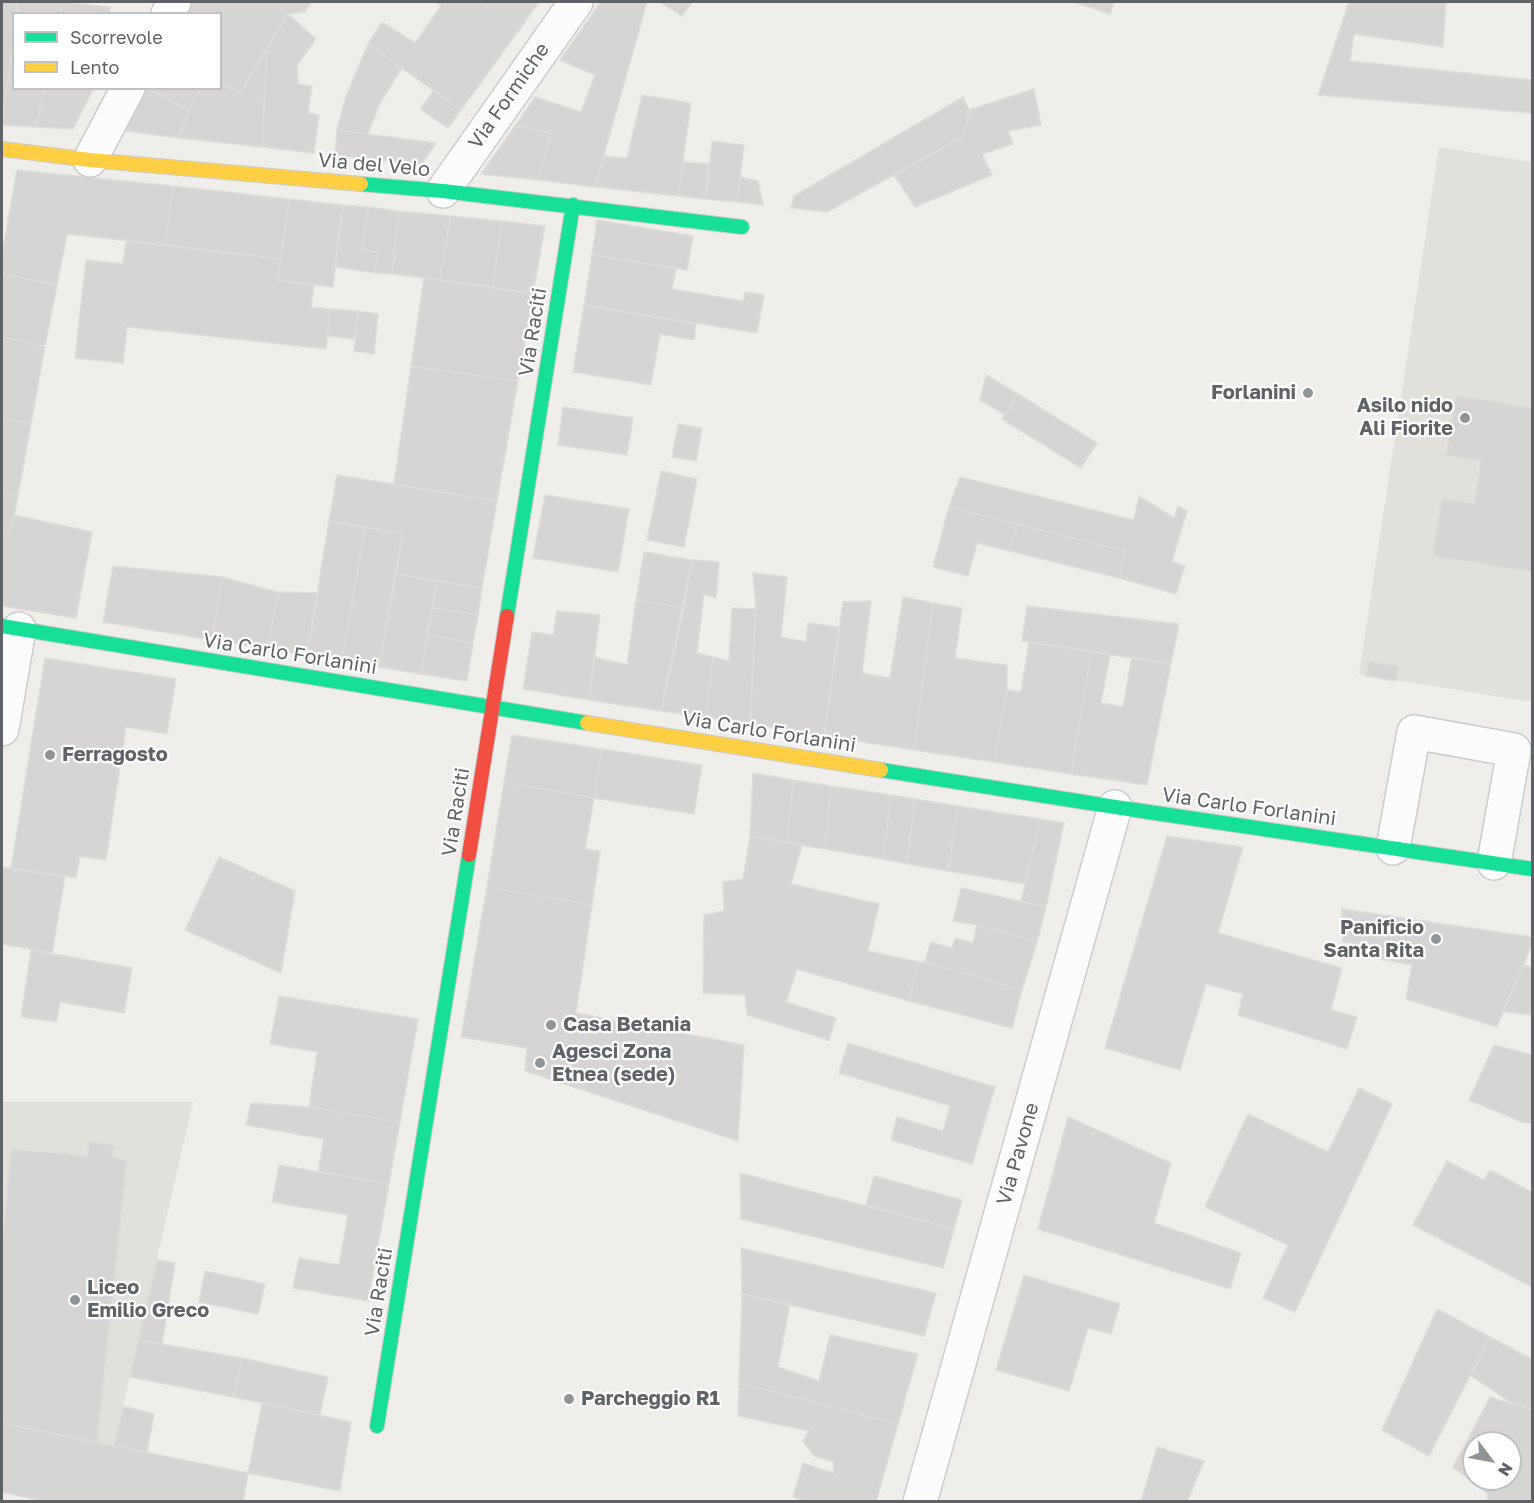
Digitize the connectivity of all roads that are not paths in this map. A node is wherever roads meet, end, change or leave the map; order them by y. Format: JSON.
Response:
{"nodes":[{"id":1,"x":576,"y":2,"type":"edge"},
{"id":2,"x":127,"y":90,"type":"edge"},
{"id":3,"x":2,"y":149,"type":"edge"},
{"id":4,"x":90,"y":160,"type":"junction"},
{"id":5,"x":443,"y":191,"type":"junction"},
{"id":6,"x":573,"y":205,"type":"junction"},
{"id":7,"x":742,"y":227,"type":"dead end"},
{"id":8,"x":10,"y":628,"type":"edge"},
{"id":9,"x":493,"y":708,"type":"junction"},
{"id":10,"x":2,"y":729,"type":"edge"},
{"id":11,"x":1523,"y":752,"type":"edge"},
{"id":12,"x":1115,"y":807,"type":"junction"},
{"id":13,"x":1393,"y":848,"type":"junction"},
{"id":14,"x":1494,"y":863,"type":"junction"},
{"id":15,"x":1533,"y":869,"type":"edge"},
{"id":16,"x":377,"y":1426,"type":"dead end"},
{"id":17,"x":920,"y":1502,"type":"edge"}],
"edges":[{"from":1,"to":5,"type":"street","name":"Via Formiche"},
{"from":2,"to":4,"type":"street"},
{"from":3,"to":4,"type":"street","name":"Via del Velo"},
{"from":4,"to":5,"type":"street","name":"Via del Velo"},
{"from":5,"to":6,"type":"street","name":"Via del Velo"},
{"from":6,"to":7,"type":"street","name":"Via del Velo"},
{"from":6,"to":9,"type":"street","name":"Via Raciti"},
{"from":8,"to":9,"type":"street","name":"Via Carlo Forlanini"},
{"from":8,"to":10,"type":"street"},
{"from":9,"to":12,"type":"street","name":"Via Carlo Forlanini"},
{"from":9,"to":16,"type":"street","name":"Via Raciti"},
{"from":11,"to":13,"type":"street"},
{"from":11,"to":14,"type":"street"},
{"from":12,"to":13,"type":"street","name":"Via Carlo Forlanini"},
{"from":12,"to":17,"type":"street","name":"Via Pavone"},
{"from":13,"to":14,"type":"street","name":"Via Carlo Forlanini"},
{"from":14,"to":15,"type":"street","name":"Via Carlo Forlanini"}]}
